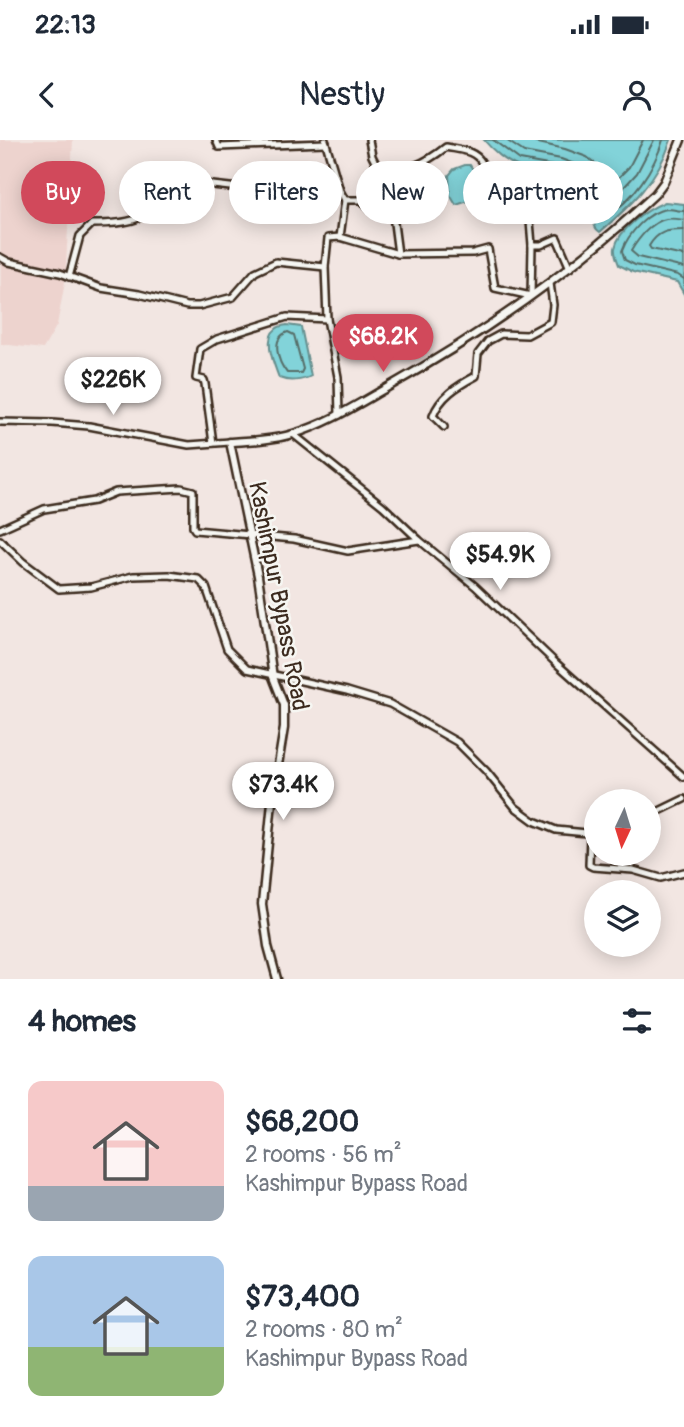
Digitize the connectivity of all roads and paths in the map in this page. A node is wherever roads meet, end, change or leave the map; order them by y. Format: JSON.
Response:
{"nodes":[{"id":1,"x":216,"y":140,"type":"edge"},
{"id":2,"x":369,"y":140,"type":"edge"},
{"id":3,"x":681,"y":140,"type":"edge"},
{"id":4,"x":326,"y":141,"type":"edge"},
{"id":5,"x":332,"y":161,"type":"edge"},
{"id":6,"x":229,"y":187,"type":"edge"},
{"id":7,"x":342,"y":195,"type":"edge"},
{"id":8,"x":345,"y":200,"type":"junction"},
{"id":9,"x":340,"y":237,"type":"junction"},
{"id":10,"x":533,"y":245,"type":"junction"},
{"id":11,"x":398,"y":254,"type":"junction"},
{"id":12,"x":0,"y":257,"type":"edge"},
{"id":13,"x":325,"y":267,"type":"junction"},
{"id":14,"x":570,"y":269,"type":"junction"},
{"id":15,"x":69,"y":276,"type":"junction"},
{"id":16,"x":550,"y":283,"type":"junction"},
{"id":17,"x":531,"y":296,"type":"junction"},
{"id":18,"x":327,"y":319,"type":"junction"},
{"id":19,"x":339,"y":415,"type":"junction"},
{"id":20,"x":0,"y":422,"type":"edge"},
{"id":21,"x":444,"y":427,"type":"dead end"},
{"id":22,"x":293,"y":434,"type":"junction"},
{"id":23,"x":230,"y":442,"type":"junction"},
{"id":24,"x":213,"y":443,"type":"junction"},
{"id":25,"x":0,"y":529,"type":"edge"},
{"id":26,"x":248,"y":535,"type":"junction"},
{"id":27,"x":419,"y":540,"type":"junction"},
{"id":28,"x":0,"y":541,"type":"edge"},
{"id":29,"x":273,"y":677,"type":"junction"},
{"id":30,"x":684,"y":777,"type":"edge"},
{"id":31,"x":684,"y":799,"type":"edge"},
{"id":32,"x":662,"y":810,"type":"edge"},
{"id":33,"x":584,"y":833,"type":"edge"},
{"id":34,"x":591,"y":866,"type":"edge"},
{"id":35,"x":684,"y":872,"type":"edge"},
{"id":36,"x":277,"y":979,"type":"edge"}],
"edges":[{"from":1,"to":4,"type":"street"},
{"from":2,"to":10,"type":"street"},
{"from":3,"to":14,"type":"main road"},
{"from":4,"to":5,"type":"street"},
{"from":6,"to":15,"type":"street"},
{"from":7,"to":8,"type":"street"},
{"from":8,"to":9,"type":"street"},
{"from":8,"to":11,"type":"street"},
{"from":9,"to":11,"type":"street"},
{"from":9,"to":13,"type":"street"},
{"from":10,"to":14,"type":"street"},
{"from":10,"to":17,"type":"street"},
{"from":11,"to":17,"type":"street"},
{"from":12,"to":15,"type":"street"},
{"from":13,"to":15,"type":"street"},
{"from":13,"to":18,"type":"street"},
{"from":14,"to":16,"type":"main road"},
{"from":16,"to":17,"type":"main road"},
{"from":16,"to":21,"type":"street"},
{"from":17,"to":19,"type":"main road"},
{"from":18,"to":19,"type":"street"},
{"from":18,"to":24,"type":"street"},
{"from":19,"to":22,"type":"main road"},
{"from":20,"to":24,"type":"street"},
{"from":22,"to":23,"type":"main road"},
{"from":22,"to":27,"type":"street"},
{"from":23,"to":24,"type":"street"},
{"from":23,"to":26,"type":"main road","name":"Kashimpur Bypass Road"},
{"from":25,"to":26,"type":"street"},
{"from":26,"to":27,"type":"street"},
{"from":26,"to":29,"type":"main road","name":"Kashimpur Bypass Road"},
{"from":27,"to":30,"type":"street"},
{"from":28,"to":29,"type":"street"},
{"from":29,"to":33,"type":"street"},
{"from":29,"to":36,"type":"main road","name":"Kashimpur Bypass Road"},
{"from":31,"to":32,"type":"street"},
{"from":34,"to":35,"type":"street"}]}
